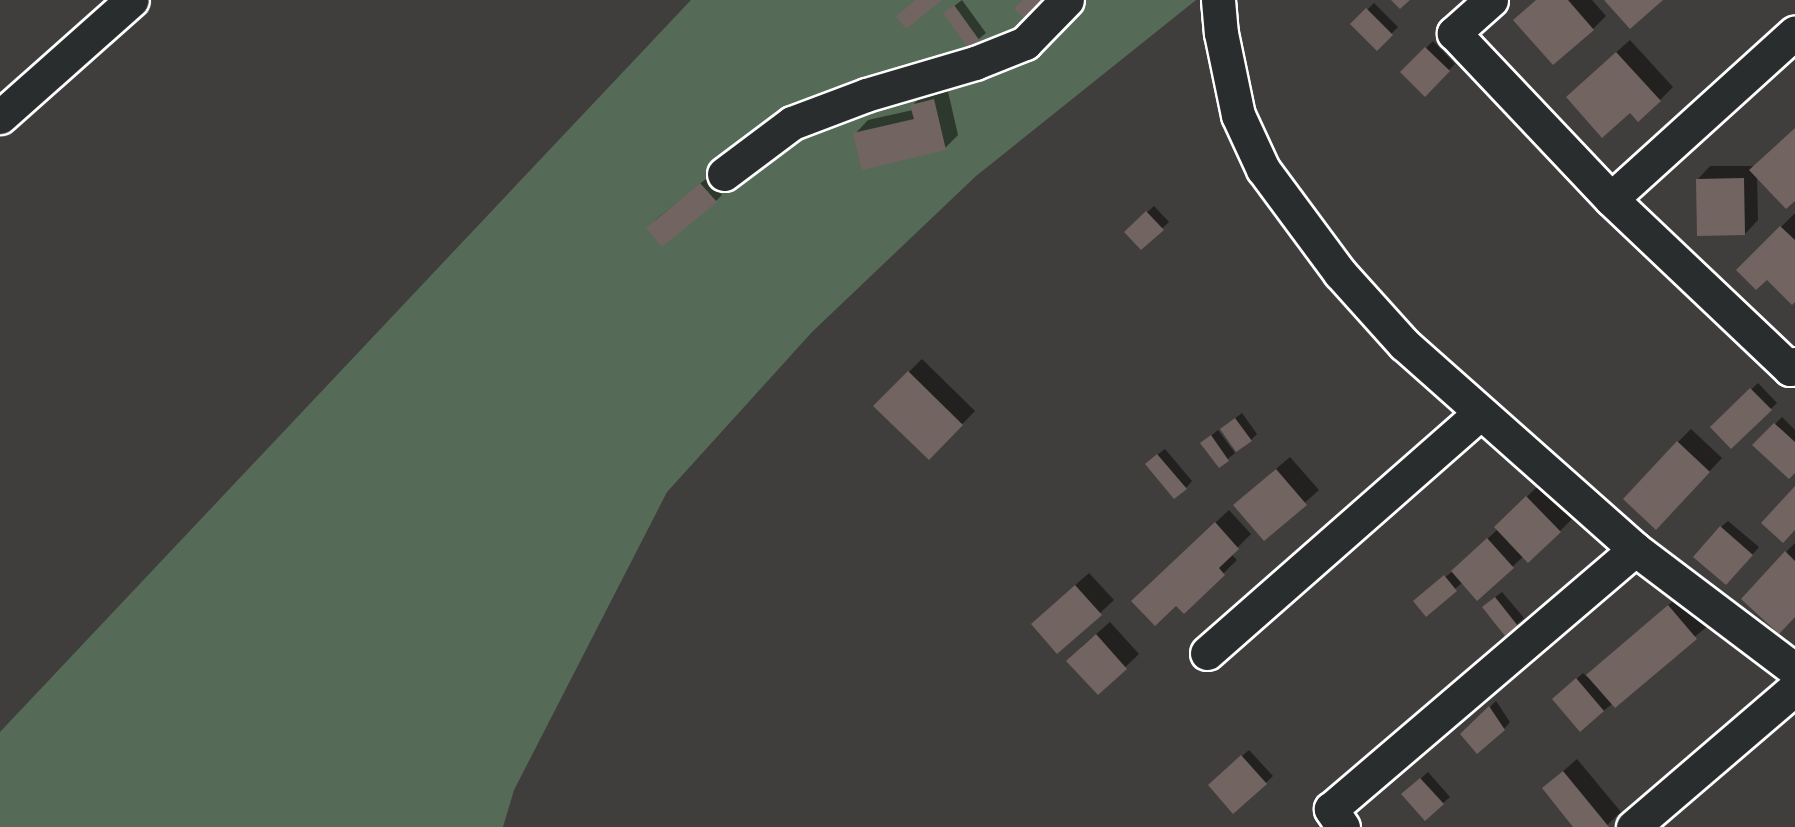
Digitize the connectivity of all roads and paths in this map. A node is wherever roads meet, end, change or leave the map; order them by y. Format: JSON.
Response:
{"nodes":[{"id":1,"x":132,"y":0,"type":"edge"},
{"id":2,"x":1067,"y":0,"type":"edge"},
{"id":3,"x":1218,"y":0,"type":"edge"},
{"id":4,"x":1491,"y":0,"type":"edge"},
{"id":5,"x":1795,"y":32,"type":"edge"},
{"id":6,"x":0,"y":117,"type":"edge"},
{"id":7,"x":724,"y":174,"type":"dead end"},
{"id":8,"x":1611,"y":199,"type":"junction"},
{"id":9,"x":1795,"y":364,"type":"edge"},
{"id":10,"x":1480,"y":413,"type":"junction"},
{"id":11,"x":1635,"y":549,"type":"junction"},
{"id":12,"x":1207,"y":652,"type":"dead end"},
{"id":13,"x":1795,"y":670,"type":"edge"},
{"id":14,"x":1795,"y":688,"type":"edge"},
{"id":15,"x":1343,"y":827,"type":"edge"},
{"id":16,"x":1633,"y":827,"type":"edge"}],
"edges":[{"from":1,"to":6,"type":"street"},
{"from":2,"to":7,"type":"street"},
{"from":3,"to":10,"type":"street"},
{"from":4,"to":8,"type":"street"},
{"from":5,"to":8,"type":"street"},
{"from":8,"to":9,"type":"street"},
{"from":10,"to":11,"type":"street"},
{"from":10,"to":12,"type":"street"},
{"from":11,"to":13,"type":"street"},
{"from":11,"to":15,"type":"street"},
{"from":14,"to":16,"type":"street"}]}
